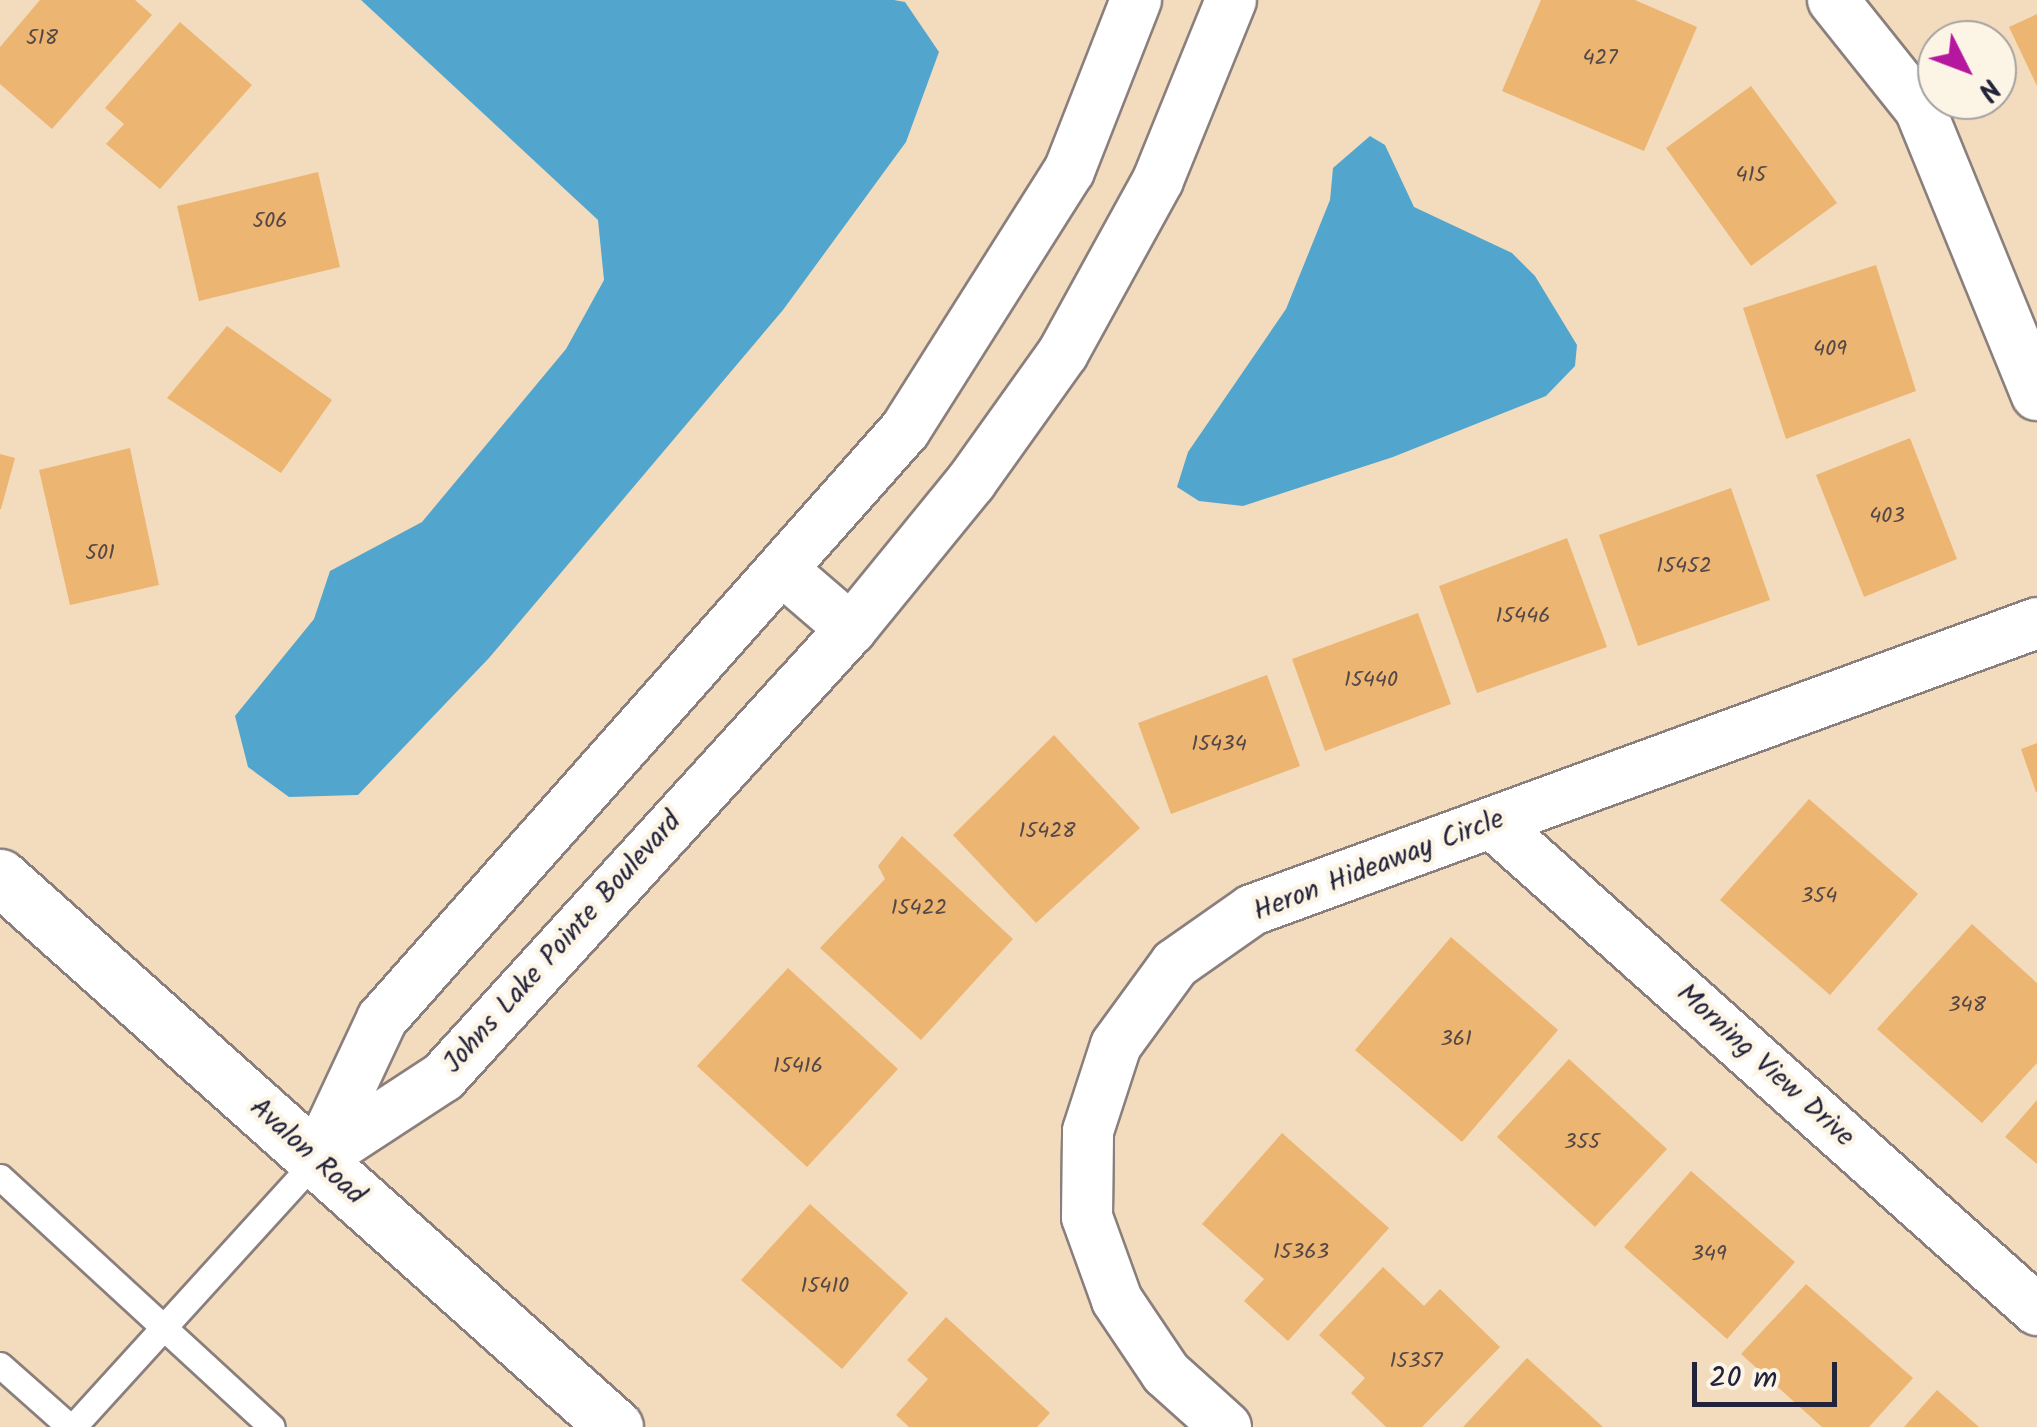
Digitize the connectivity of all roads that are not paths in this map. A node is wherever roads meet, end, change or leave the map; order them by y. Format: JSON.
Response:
{"nodes":[{"id":1,"x":1136,"y":0,"type":"edge"},
{"id":2,"x":1230,"y":0,"type":"edge"},
{"id":3,"x":1833,"y":0,"type":"edge"},
{"id":4,"x":2037,"y":395,"type":"edge"},
{"id":5,"x":786,"y":572,"type":"junction"},
{"id":6,"x":2037,"y":624,"type":"edge"},
{"id":7,"x":850,"y":629,"type":"junction"},
{"id":8,"x":1492,"y":823,"type":"junction"},
{"id":9,"x":0,"y":877,"type":"edge"},
{"id":10,"x":316,"y":1160,"type":"junction"},
{"id":11,"x":0,"y":1178,"type":"edge"},
{"id":12,"x":2037,"y":1310,"type":"edge"},
{"id":13,"x":164,"y":1327,"type":"junction"},
{"id":14,"x":0,"y":1365,"type":"edge"},
{"id":15,"x":261,"y":1423,"type":"edge"},
{"id":16,"x":71,"y":1427,"type":"edge"},
{"id":17,"x":615,"y":1427,"type":"edge"},
{"id":18,"x":1226,"y":1427,"type":"edge"}],
"edges":[{"from":1,"to":5,"type":"street"},
{"from":2,"to":7,"type":"street","name":"Johns Lake Pointe Boulevard"},
{"from":3,"to":4,"type":"street"},
{"from":5,"to":7,"type":"street"},
{"from":5,"to":10,"type":"street"},
{"from":6,"to":8,"type":"street","name":"Heron Hideaway Circle"},
{"from":7,"to":10,"type":"street","name":"Johns Lake Pointe Boulevard"},
{"from":8,"to":12,"type":"street","name":"Morning View Drive"},
{"from":8,"to":18,"type":"street","name":"Heron Hideaway Circle"},
{"from":9,"to":10,"type":"main road","name":"Avalon Road"},
{"from":10,"to":13,"type":"lane"},
{"from":10,"to":17,"type":"main road","name":"Avalon Road"},
{"from":11,"to":13,"type":"lane"},
{"from":13,"to":15,"type":"lane"},
{"from":13,"to":16,"type":"lane"},
{"from":14,"to":16,"type":"lane"}]}
